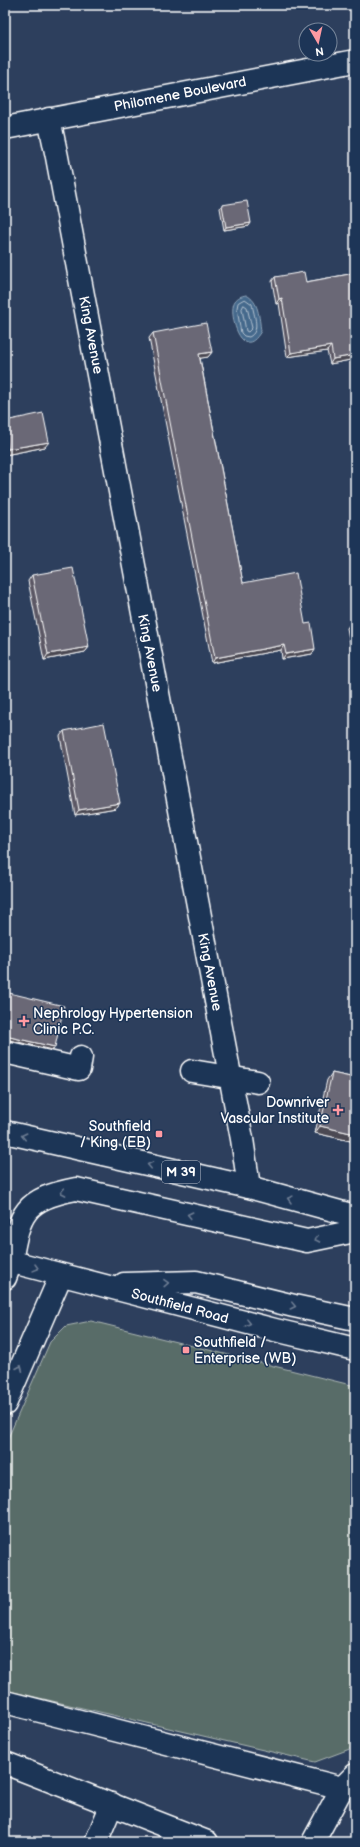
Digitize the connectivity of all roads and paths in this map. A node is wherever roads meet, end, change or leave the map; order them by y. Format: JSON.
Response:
{"nodes":[{"id":1,"x":355,"y":61,"type":"edge"},
{"id":2,"x":49,"y":120,"type":"junction"},
{"id":3,"x":5,"y":128,"type":"edge"},
{"id":4,"x":5,"y":1052,"type":"edge"},
{"id":5,"x":81,"y":1057,"type":"dead end"},
{"id":6,"x":192,"y":1071,"type":"dead end"},
{"id":7,"x":230,"y":1077,"type":"junction"},
{"id":8,"x":258,"y":1082,"type":"dead end"},
{"id":9,"x":5,"y":1132,"type":"edge"},
{"id":10,"x":249,"y":1187,"type":"junction"},
{"id":11,"x":355,"y":1216,"type":"edge"},
{"id":12,"x":355,"y":1231,"type":"edge"},
{"id":13,"x":7,"y":1267,"type":"edge"},
{"id":14,"x":61,"y":1275,"type":"junction"},
{"id":15,"x":99,"y":1285,"type":"junction"},
{"id":16,"x":355,"y":1319,"type":"edge"},
{"id":17,"x":355,"y":1349,"type":"edge"},
{"id":18,"x":5,"y":1404,"type":"edge"},
{"id":19,"x":5,"y":1702,"type":"edge"},
{"id":20,"x":5,"y":1763,"type":"edge"},
{"id":21,"x":348,"y":1782,"type":"edge"},
{"id":22,"x":112,"y":1804,"type":"junction"},
{"id":23,"x":96,"y":1842,"type":"edge"},
{"id":24,"x":207,"y":1842,"type":"edge"},
{"id":25,"x":313,"y":1842,"type":"edge"}],
"edges":[{"from":1,"to":2,"type":"main road","name":"Philomene Boulevard"},
{"from":2,"to":3,"type":"main road","name":"Philomene Boulevard"},
{"from":2,"to":7,"type":"main road","name":"King Avenue"},
{"from":4,"to":5,"type":"main road"},
{"from":6,"to":7,"type":"main road"},
{"from":7,"to":8,"type":"main road"},
{"from":7,"to":10,"type":"main road","name":"King Avenue"},
{"from":10,"to":9,"type":"main road","number":"M 39","one_way":true},
{"from":11,"to":10,"type":"main road","number":"M 39","one_way":true},
{"from":12,"to":13,"type":"main road","one_way":true},
{"from":13,"to":14,"type":"main road","name":"Southfield Road","one_way":true},
{"from":14,"to":15,"type":"main road","name":"Southfield Road"},
{"from":18,"to":14,"type":"main road","one_way":true},
{"from":15,"to":16,"type":"main road","one_way":true},
{"from":15,"to":17,"type":"main road","name":"Southfield Road","one_way":true},
{"from":19,"to":21,"type":"main road"},
{"from":20,"to":22,"type":"main road"},
{"from":21,"to":25,"type":"main road"},
{"from":22,"to":23,"type":"main road"},
{"from":22,"to":24,"type":"main road"}]}
